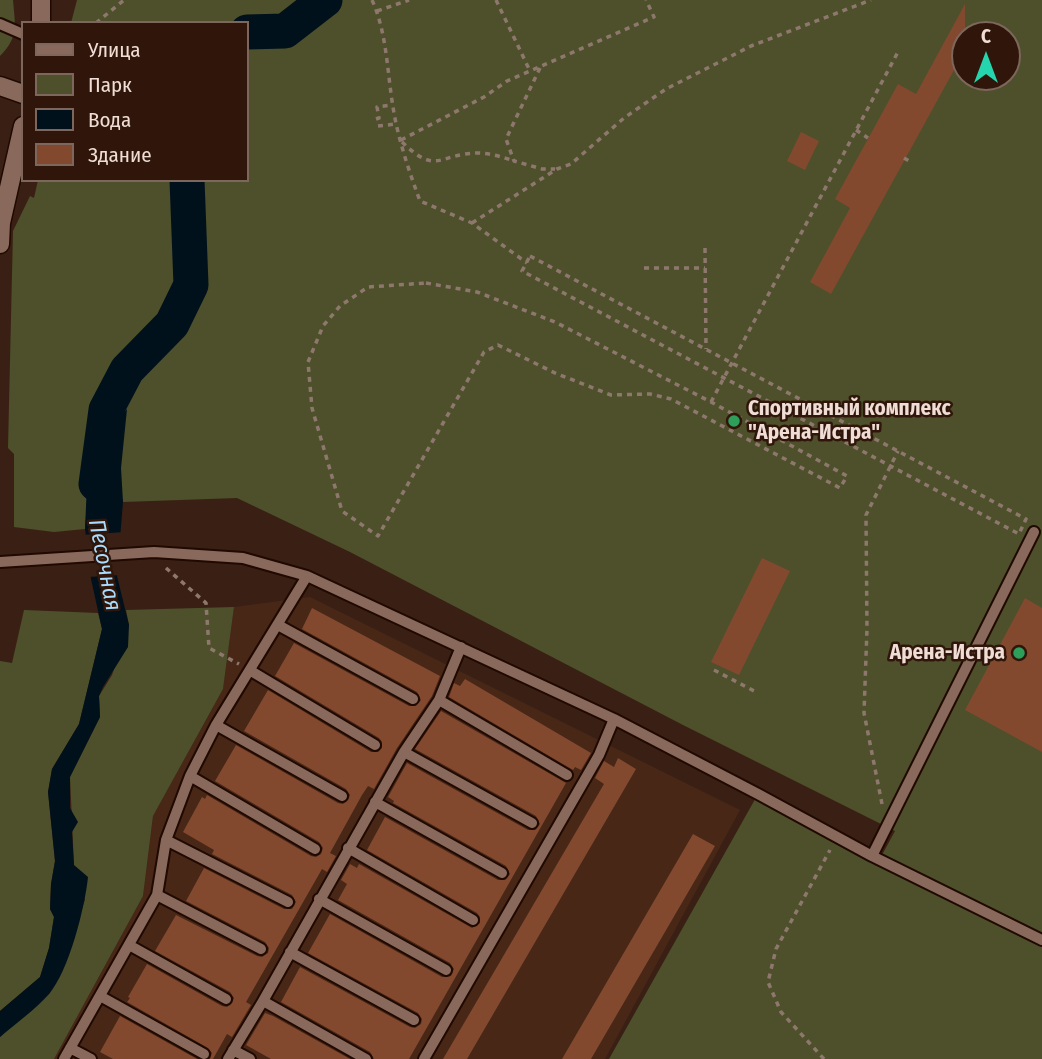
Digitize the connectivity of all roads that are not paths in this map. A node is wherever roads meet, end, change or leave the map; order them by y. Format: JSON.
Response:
{"nodes":[{"id":1,"x":41,"y":0,"type":"edge"},
{"id":2,"x":41,"y":21,"type":"edge"},
{"id":3,"x":0,"y":24,"type":"edge"},
{"id":4,"x":21,"y":33,"type":"edge"},
{"id":5,"x":0,"y":86,"type":"edge"},
{"id":6,"x":21,"y":93,"type":"edge"},
{"id":7,"x":21,"y":135,"type":"edge"},
{"id":8,"x":0,"y":244,"type":"edge"},
{"id":9,"x":1034,"y":532,"type":"dead end"},
{"id":10,"x":0,"y":562,"type":"edge"},
{"id":11,"x":307,"y":576,"type":"junction"},
{"id":12,"x":278,"y":625,"type":"junction"},
{"id":13,"x":461,"y":647,"type":"junction"},
{"id":14,"x":251,"y":671,"type":"junction"},
{"id":15,"x":413,"y":699,"type":"dead end"},
{"id":16,"x":439,"y":700,"type":"junction"},
{"id":17,"x":614,"y":719,"type":"junction"},
{"id":18,"x":216,"y":725,"type":"junction"},
{"id":19,"x":375,"y":745,"type":"dead end"},
{"id":20,"x":404,"y":752,"type":"junction"},
{"id":21,"x":567,"y":775,"type":"dead end"},
{"id":22,"x":190,"y":776,"type":"junction"},
{"id":23,"x":342,"y":796,"type":"dead end"},
{"id":24,"x":375,"y":802,"type":"junction"},
{"id":25,"x":532,"y":823,"type":"dead end"},
{"id":26,"x":166,"y":840,"type":"junction"},
{"id":27,"x":348,"y":848,"type":"junction"},
{"id":28,"x":315,"y":849,"type":"dead end"},
{"id":29,"x":872,"y":856,"type":"junction"},
{"id":30,"x":502,"y":873,"type":"dead end"},
{"id":31,"x":157,"y":895,"type":"junction"},
{"id":32,"x":319,"y":899,"type":"junction"},
{"id":33,"x":288,"y":902,"type":"dead end"},
{"id":34,"x":473,"y":919,"type":"dead end"},
{"id":35,"x":1042,"y":940,"type":"edge"},
{"id":36,"x":129,"y":945,"type":"junction"},
{"id":37,"x":261,"y":949,"type":"dead end"},
{"id":38,"x":290,"y":952,"type":"junction"},
{"id":39,"x":446,"y":970,"type":"dead end"},
{"id":40,"x":100,"y":996,"type":"junction"},
{"id":41,"x":226,"y":999,"type":"dead end"},
{"id":42,"x":263,"y":1001,"type":"junction"},
{"id":43,"x":414,"y":1020,"type":"dead end"},
{"id":44,"x":70,"y":1048,"type":"junction"},
{"id":45,"x":204,"y":1054,"type":"dead end"},
{"id":46,"x":230,"y":1054,"type":"edge"},
{"id":47,"x":64,"y":1059,"type":"edge"},
{"id":48,"x":91,"y":1059,"type":"edge"},
{"id":49,"x":250,"y":1059,"type":"edge"},
{"id":50,"x":366,"y":1059,"type":"edge"},
{"id":51,"x":424,"y":1059,"type":"edge"}],
"edges":[{"from":1,"to":2,"type":"street"},
{"from":3,"to":4,"type":"lane"},
{"from":5,"to":6,"type":"street"},
{"from":7,"to":8,"type":"street"},
{"from":9,"to":29,"type":"lane"},
{"from":10,"to":11,"type":"lane"},
{"from":11,"to":12,"type":"lane"},
{"from":11,"to":13,"type":"lane"},
{"from":12,"to":14,"type":"lane"},
{"from":12,"to":15,"type":"lane"},
{"from":13,"to":16,"type":"lane"},
{"from":13,"to":17,"type":"lane"},
{"from":14,"to":18,"type":"lane"},
{"from":14,"to":19,"type":"lane"},
{"from":16,"to":20,"type":"lane"},
{"from":16,"to":21,"type":"lane"},
{"from":17,"to":29,"type":"lane"},
{"from":17,"to":51,"type":"lane"},
{"from":18,"to":22,"type":"lane"},
{"from":18,"to":23,"type":"lane"},
{"from":20,"to":24,"type":"lane"},
{"from":20,"to":25,"type":"lane"},
{"from":22,"to":26,"type":"lane"},
{"from":22,"to":28,"type":"lane"},
{"from":24,"to":27,"type":"lane"},
{"from":24,"to":30,"type":"lane"},
{"from":26,"to":31,"type":"lane"},
{"from":26,"to":33,"type":"lane"},
{"from":27,"to":32,"type":"lane"},
{"from":27,"to":34,"type":"lane"},
{"from":29,"to":35,"type":"lane"},
{"from":31,"to":36,"type":"lane"},
{"from":31,"to":37,"type":"lane"},
{"from":32,"to":38,"type":"lane"},
{"from":32,"to":39,"type":"lane"},
{"from":36,"to":40,"type":"lane"},
{"from":36,"to":41,"type":"lane"},
{"from":38,"to":42,"type":"lane"},
{"from":38,"to":43,"type":"lane"},
{"from":40,"to":44,"type":"lane"},
{"from":40,"to":45,"type":"lane"},
{"from":42,"to":46,"type":"lane"},
{"from":42,"to":50,"type":"lane"},
{"from":44,"to":47,"type":"lane"},
{"from":44,"to":48,"type":"lane"},
{"from":46,"to":49,"type":"lane"}]}
